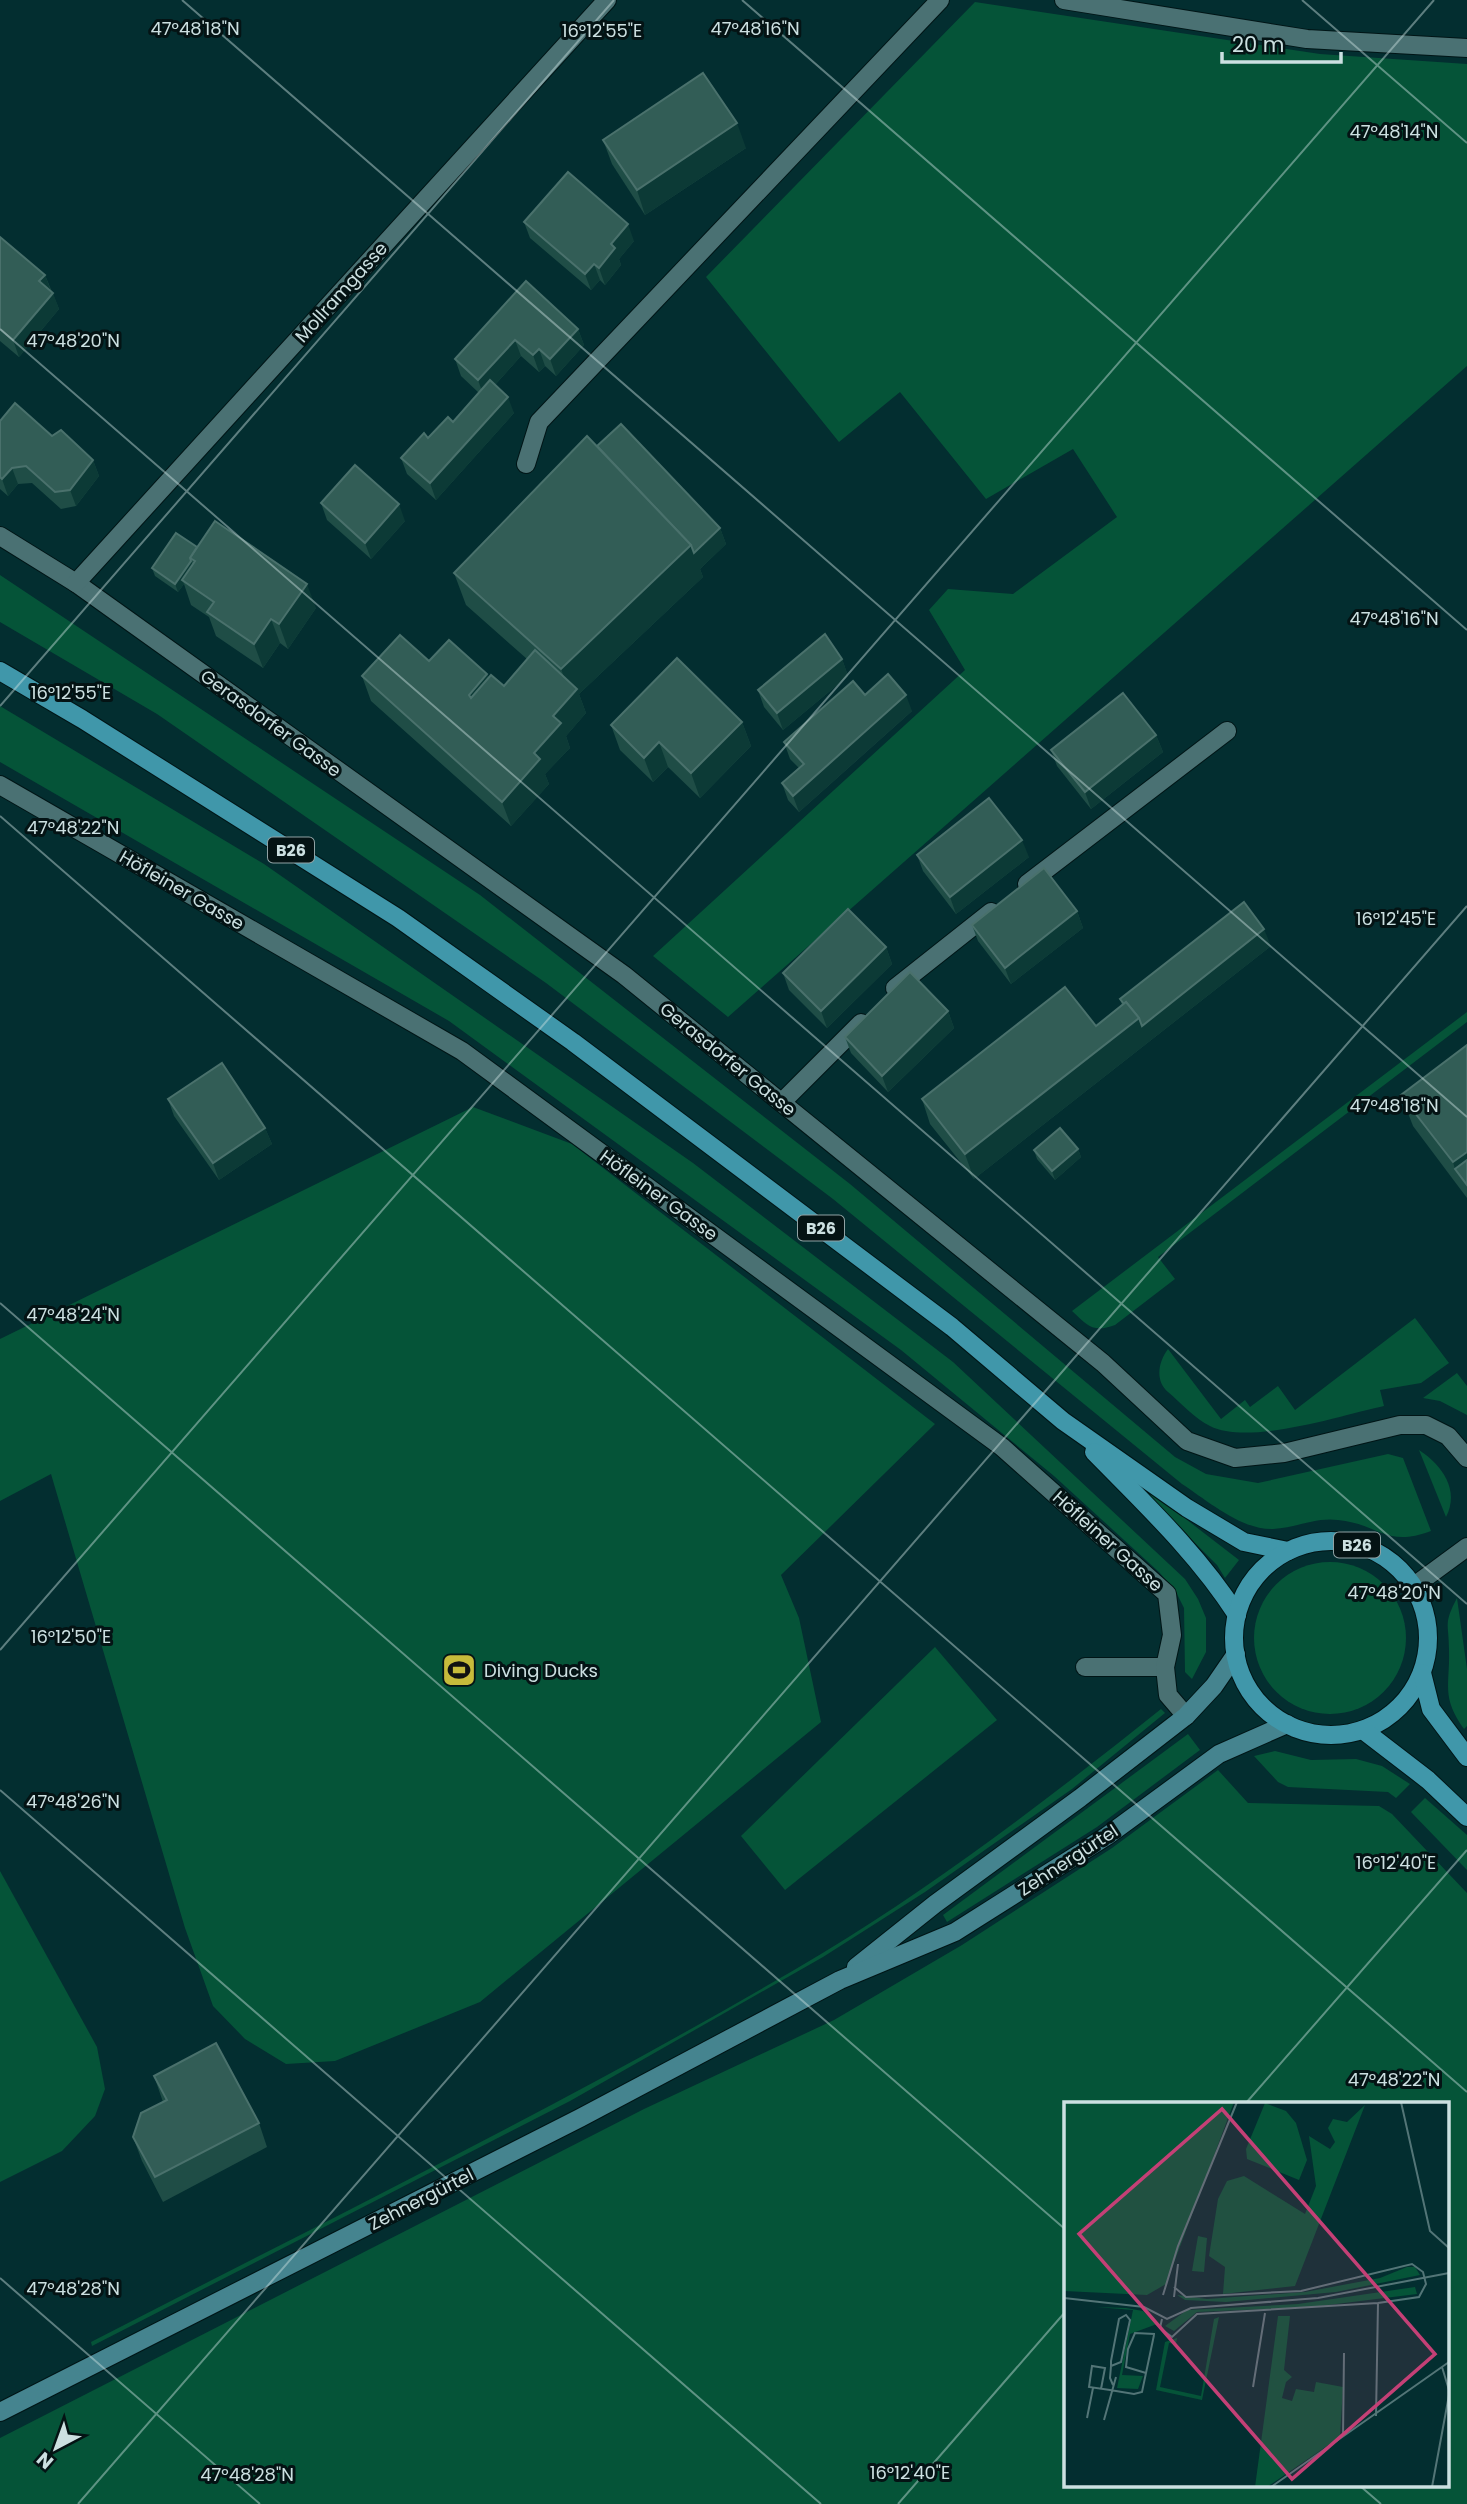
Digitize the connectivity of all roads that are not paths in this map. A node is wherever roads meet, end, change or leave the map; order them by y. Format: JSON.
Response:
{"nodes":[{"id":1,"x":607,"y":0,"type":"edge"},
{"id":2,"x":940,"y":0,"type":"edge"},
{"id":3,"x":1065,"y":0,"type":"edge"},
{"id":4,"x":1467,"y":48,"type":"edge"},
{"id":5,"x":526,"y":464,"type":"dead end"},
{"id":6,"x":0,"y":536,"type":"edge"},
{"id":7,"x":76,"y":583,"type":"junction"},
{"id":8,"x":0,"y":671,"type":"edge"},
{"id":9,"x":1227,"y":731,"type":"dead end"},
{"id":10,"x":0,"y":785,"type":"edge"},
{"id":11,"x":782,"y":1102,"type":"junction"},
{"id":12,"x":1063,"y":1420,"type":"junction"},
{"id":13,"x":1467,"y":1458,"type":"edge"},
{"id":14,"x":1467,"y":1546,"type":"edge"},
{"id":15,"x":1288,"y":1551,"type":"junction"},
{"id":16,"x":1413,"y":1586,"type":"junction"},
{"id":17,"x":1237,"y":1615,"type":"junction"},
{"id":18,"x":1236,"y":1654,"type":"junction"},
{"id":19,"x":1085,"y":1667,"type":"dead end"},
{"id":20,"x":1165,"y":1667,"type":"junction"},
{"id":21,"x":1422,"y":1673,"type":"junction"},
{"id":22,"x":1185,"y":1716,"type":"junction"},
{"id":23,"x":1287,"y":1724,"type":"junction"},
{"id":24,"x":1363,"y":1730,"type":"junction"},
{"id":25,"x":1467,"y":1757,"type":"edge"},
{"id":26,"x":1467,"y":1817,"type":"edge"},
{"id":27,"x":840,"y":1980,"type":"junction"},
{"id":28,"x":0,"y":2412,"type":"edge"}],
"edges":[{"from":1,"to":7,"type":"street","name":"Mollramgasse"},
{"from":2,"to":5,"type":"street"},
{"from":3,"to":4,"type":"street"},
{"from":6,"to":7,"type":"street","name":"Gerasdorfer Gasse"},
{"from":7,"to":11,"type":"street","name":"Gerasdorfer Gasse"},
{"from":8,"to":12,"type":"main road","number":"B26"},
{"from":9,"to":11,"type":"street"},
{"from":10,"to":20,"type":"street","name":"Höfleiner Gasse"},
{"from":11,"to":13,"type":"street","name":"Gerasdorfer Gasse"},
{"from":12,"to":15,"type":"main road","number":"B26"},
{"from":12,"to":17,"type":"main road","number":"B26"},
{"from":14,"to":16,"type":"street"},
{"from":15,"to":16,"type":"main road","number":"B26"},
{"from":15,"to":17,"type":"main road","number":"B26"},
{"from":16,"to":21,"type":"main road","number":"B26"},
{"from":17,"to":18,"type":"main road","number":"B26"},
{"from":18,"to":22,"type":"main road","name":"Zehnergürtel"},
{"from":18,"to":23,"type":"main road","number":"B26"},
{"from":19,"to":20,"type":"street"},
{"from":20,"to":22,"type":"street","name":"Höfleiner Gasse"},
{"from":21,"to":24,"type":"main road","number":"B26"},
{"from":21,"to":25,"type":"main road","number":"B26"},
{"from":22,"to":27,"type":"main road","name":"Zehnergürtel"},
{"from":23,"to":24,"type":"main road","number":"B26"},
{"from":23,"to":27,"type":"main road","name":"Zehnergürtel"},
{"from":24,"to":26,"type":"main road"},
{"from":27,"to":28,"type":"main road","name":"Zehnergürtel"}]}
